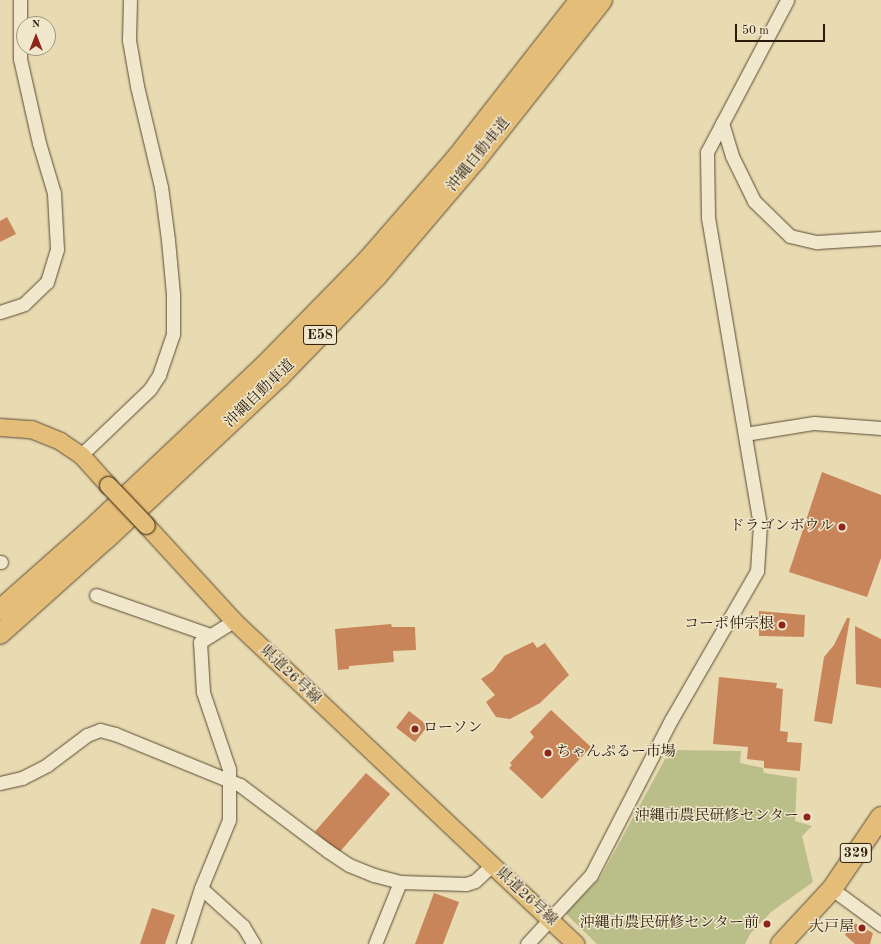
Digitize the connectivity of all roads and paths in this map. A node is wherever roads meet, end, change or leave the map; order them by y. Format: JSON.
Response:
{"nodes":[{"id":1,"x":20,"y":0,"type":"edge"},
{"id":2,"x":130,"y":0,"type":"edge"},
{"id":3,"x":602,"y":0,"type":"edge"},
{"id":4,"x":613,"y":0,"type":"edge"},
{"id":5,"x":787,"y":0,"type":"edge"},
{"id":6,"x":585,"y":8,"type":"edge"},
{"id":7,"x":722,"y":123,"type":"junction"},
{"id":8,"x":881,"y":238,"type":"edge"},
{"id":9,"x":0,"y":312,"type":"edge"},
{"id":10,"x":0,"y":427,"type":"edge"},
{"id":11,"x":881,"y":428,"type":"edge"},
{"id":12,"x":745,"y":434,"type":"junction"},
{"id":13,"x":81,"y":455,"type":"junction"},
{"id":14,"x":96,"y":595,"type":"dead end"},
{"id":15,"x":0,"y":610,"type":"edge"},
{"id":16,"x":234,"y":621,"type":"junction"},
{"id":17,"x":0,"y":634,"type":"edge"},
{"id":18,"x":210,"y":635,"type":"junction"},
{"id":19,"x":228,"y":779,"type":"junction"},
{"id":20,"x":0,"y":783,"type":"edge"},
{"id":21,"x":881,"y":818,"type":"edge"},
{"id":22,"x":492,"y":865,"type":"junction"},
{"id":23,"x":400,"y":882,"type":"junction"},
{"id":24,"x":201,"y":888,"type":"junction"},
{"id":25,"x":832,"y":889,"type":"junction"},
{"id":26,"x":549,"y":919,"type":"junction"},
{"id":27,"x":881,"y":925,"type":"edge"},
{"id":28,"x":183,"y":944,"type":"edge"},
{"id":29,"x":254,"y":944,"type":"edge"},
{"id":30,"x":375,"y":944,"type":"edge"},
{"id":31,"x":527,"y":944,"type":"edge"},
{"id":32,"x":575,"y":944,"type":"edge"},
{"id":33,"x":781,"y":944,"type":"edge"}],
"edges":[{"from":1,"to":9,"type":"street"},
{"from":2,"to":13,"type":"street"},
{"from":3,"to":6,"type":"highway","name":"沖縄自動車道","number":"E58"},
{"from":4,"to":6,"type":"highway"},
{"from":5,"to":7,"type":"street"},
{"from":6,"to":15,"type":"highway","name":"沖縄自動車道","number":"E58"},
{"from":6,"to":17,"type":"highway","name":"沖縄自動車道","number":"E58"},
{"from":7,"to":8,"type":"street"},
{"from":7,"to":12,"type":"street"},
{"from":10,"to":13,"type":"main road","name":"県道26号線"},
{"from":11,"to":12,"type":"street"},
{"from":12,"to":26,"type":"street"},
{"from":13,"to":16,"type":"main road","name":"県道26号線","bridge":true},
{"from":14,"to":18,"type":"street"},
{"from":16,"to":18,"type":"street"},
{"from":16,"to":22,"type":"main road","name":"県道26号線"},
{"from":18,"to":19,"type":"street"},
{"from":19,"to":20,"type":"street"},
{"from":19,"to":23,"type":"street"},
{"from":19,"to":24,"type":"street"},
{"from":21,"to":25,"type":"highway","number":"329"},
{"from":22,"to":23,"type":"street"},
{"from":22,"to":26,"type":"main road","name":"県道26号線"},
{"from":23,"to":30,"type":"street"},
{"from":24,"to":28,"type":"street"},
{"from":24,"to":29,"type":"street"},
{"from":25,"to":27,"type":"street"},
{"from":25,"to":33,"type":"highway","number":"329"},
{"from":26,"to":31,"type":"street"},
{"from":26,"to":32,"type":"main road","name":"県道26号線"}]}
